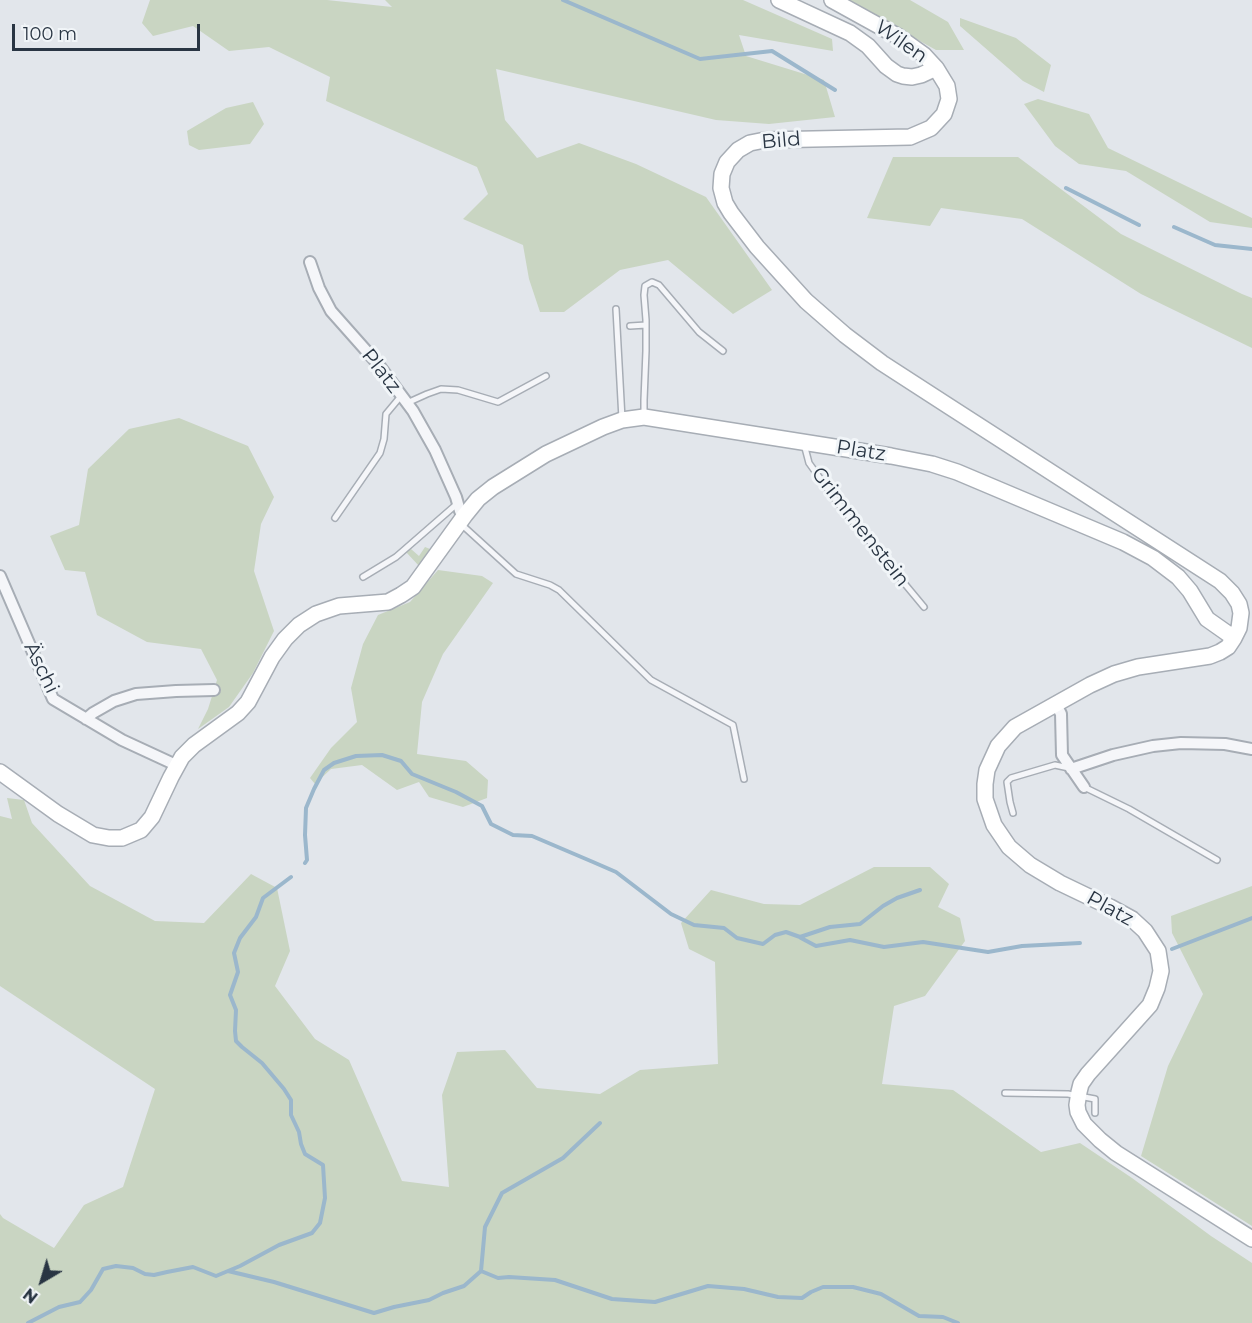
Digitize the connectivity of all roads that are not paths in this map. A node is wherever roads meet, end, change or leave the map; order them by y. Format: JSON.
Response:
{"nodes":[{"id":1,"x":779,"y":0,"type":"edge"},
{"id":2,"x":832,"y":0,"type":"edge"},
{"id":3,"x":936,"y":68,"type":"junction"},
{"id":4,"x":310,"y":262,"type":"dead end"},
{"id":5,"x":616,"y":309,"type":"dead end"},
{"id":6,"x":646,"y":325,"type":"junction"},
{"id":7,"x":630,"y":326,"type":"dead end"},
{"id":8,"x":723,"y":351,"type":"dead end"},
{"id":9,"x":546,"y":376,"type":"dead end"},
{"id":10,"x":404,"y":400,"type":"junction"},
{"id":11,"x":645,"y":417,"type":"junction"},
{"id":12,"x":622,"y":420,"type":"junction"},
{"id":13,"x":804,"y":443,"type":"junction"},
{"id":14,"x":461,"y":514,"type":"junction"},
{"id":15,"x":335,"y":518,"type":"dead end"},
{"id":16,"x":0,"y":576,"type":"edge"},
{"id":17,"x":363,"y":577,"type":"dead end"},
{"id":18,"x":924,"y":607,"type":"dead end"},
{"id":19,"x":1234,"y":638,"type":"junction"},
{"id":20,"x":214,"y":690,"type":"dead end"},
{"id":21,"x":1056,"y":704,"type":"junction"},
{"id":22,"x":86,"y":719,"type":"junction"},
{"id":23,"x":1252,"y":749,"type":"edge"},
{"id":24,"x":177,"y":765,"type":"junction"},
{"id":25,"x":1071,"y":769,"type":"junction"},
{"id":26,"x":0,"y":772,"type":"edge"},
{"id":27,"x":744,"y":780,"type":"dead end"},
{"id":28,"x":1084,"y":788,"type":"joint"},
{"id":29,"x":1013,"y":813,"type":"dead end"},
{"id":30,"x":1217,"y":860,"type":"dead end"},
{"id":31,"x":1005,"y":1093,"type":"dead end"},
{"id":32,"x":1078,"y":1096,"type":"junction"},
{"id":33,"x":1095,"y":1113,"type":"dead end"},
{"id":34,"x":1252,"y":1239,"type":"edge"}],
"edges":[{"from":1,"to":3,"type":"street","name":"Wilen"},
{"from":2,"to":3,"type":"street","name":"Wilen"},
{"from":3,"to":19,"type":"street","name":"Bild"},
{"from":4,"to":10,"type":"street","name":"Platz"},
{"from":5,"to":12,"type":"lane"},
{"from":6,"to":7,"type":"lane"},
{"from":6,"to":8,"type":"lane"},
{"from":6,"to":11,"type":"lane"},
{"from":9,"to":10,"type":"lane"},
{"from":10,"to":14,"type":"street","name":"Platz"},
{"from":10,"to":15,"type":"lane"},
{"from":11,"to":12,"type":"street","name":"Platz"},
{"from":11,"to":13,"type":"street","name":"Platz"},
{"from":12,"to":14,"type":"street","name":"Platz"},
{"from":13,"to":18,"type":"lane","name":"Grimmenstein"},
{"from":13,"to":19,"type":"street","name":"Platz"},
{"from":14,"to":17,"type":"lane"},
{"from":14,"to":24,"type":"street","name":"Platz"},
{"from":14,"to":27,"type":"lane","name":"Platz"},
{"from":16,"to":22,"type":"street","name":"Äschi"},
{"from":19,"to":21,"type":"street","name":"Platz"},
{"from":20,"to":22,"type":"street"},
{"from":21,"to":25,"type":"street"},
{"from":21,"to":32,"type":"street","name":"Platz"},
{"from":22,"to":24,"type":"street","name":"Äschi"},
{"from":23,"to":25,"type":"street"},
{"from":24,"to":26,"type":"street"},
{"from":25,"to":28,"type":"street"},
{"from":25,"to":29,"type":"lane"},
{"from":28,"to":30,"type":"lane"},
{"from":31,"to":32,"type":"lane"},
{"from":32,"to":33,"type":"lane"},
{"from":32,"to":34,"type":"street"}]}
